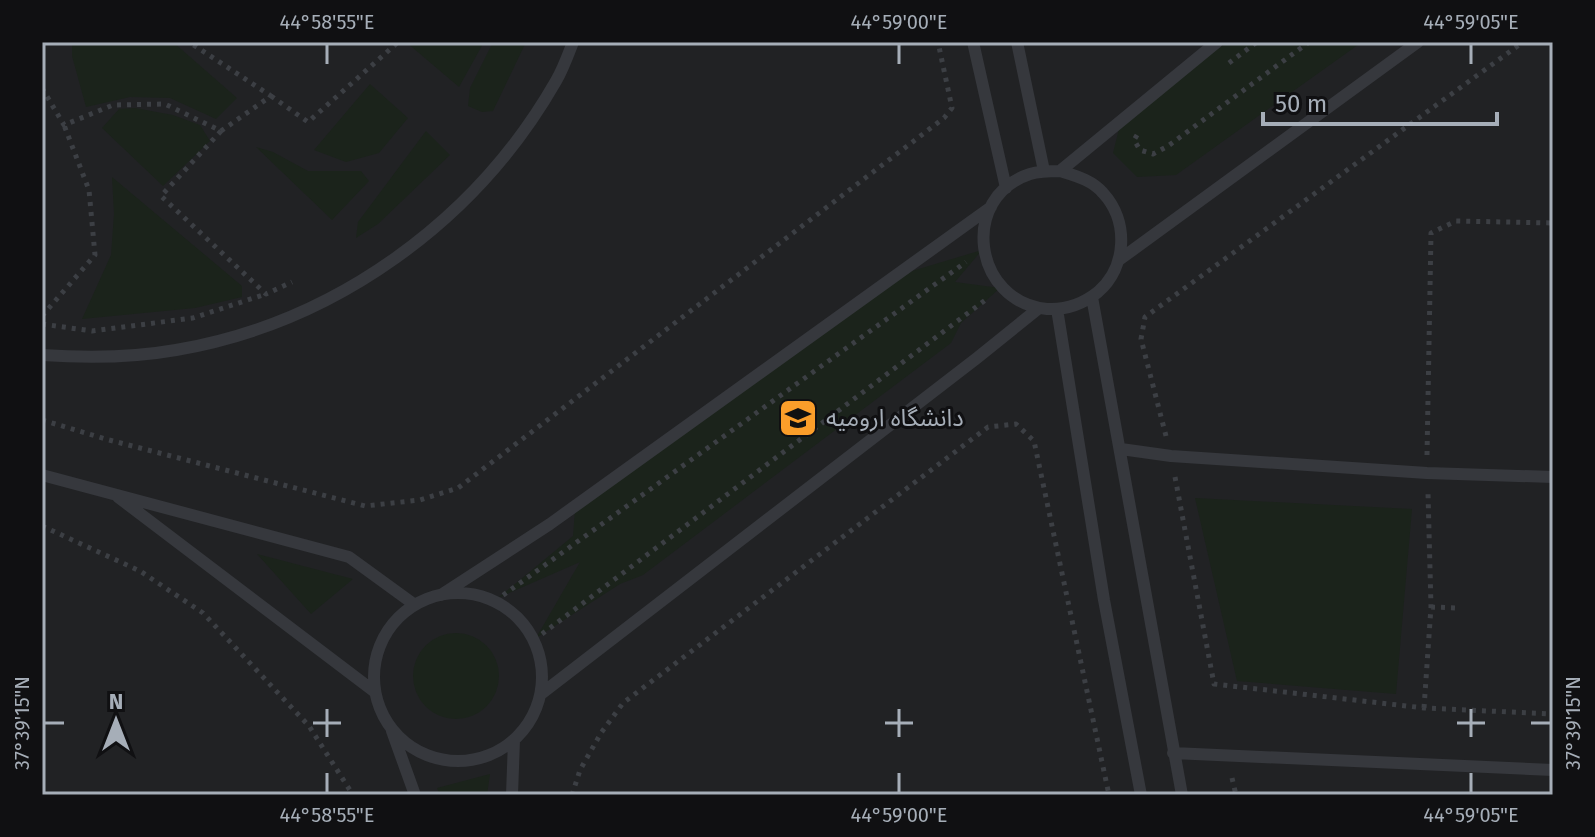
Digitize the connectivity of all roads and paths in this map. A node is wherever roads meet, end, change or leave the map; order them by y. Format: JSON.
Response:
{"nodes":[{"id":1,"x":189,"y":42,"type":"edge"},
{"id":2,"x":394,"y":42,"type":"edge"},
{"id":3,"x":573,"y":42,"type":"edge"},
{"id":4,"x":938,"y":42,"type":"edge"},
{"id":5,"x":973,"y":42,"type":"edge"},
{"id":6,"x":1017,"y":42,"type":"edge"},
{"id":7,"x":1217,"y":42,"type":"edge"},
{"id":8,"x":1309,"y":42,"type":"edge"},
{"id":9,"x":1418,"y":42,"type":"edge"},
{"id":10,"x":1523,"y":42,"type":"edge"},
{"id":11,"x":42,"y":88,"type":"edge"},
{"id":12,"x":271,"y":96,"type":"junction"},
{"id":13,"x":64,"y":125,"type":"junction"},
{"id":14,"x":1140,"y":130,"type":"dead end"},
{"id":15,"x":221,"y":131,"type":"junction"},
{"id":16,"x":1044,"y":171,"type":"junction"},
{"id":17,"x":1060,"y":171,"type":"junction"},
{"id":18,"x":1006,"y":188,"type":"junction"},
{"id":19,"x":991,"y":207,"type":"junction"},
{"id":20,"x":1553,"y":223,"type":"edge"},
{"id":21,"x":983,"y":249,"type":"junction"},
{"id":22,"x":1119,"y":260,"type":"junction"},
{"id":23,"x":292,"y":282,"type":"dead end"},
{"id":24,"x":1001,"y":288,"type":"junction"},
{"id":25,"x":266,"y":294,"type":"junction"},
{"id":26,"x":1092,"y":297,"type":"junction"},
{"id":27,"x":1039,"y":308,"type":"junction"},
{"id":28,"x":1057,"y":309,"type":"junction"},
{"id":29,"x":42,"y":316,"type":"edge"},
{"id":30,"x":42,"y":324,"type":"edge"},
{"id":31,"x":42,"y":355,"type":"edge"},
{"id":32,"x":42,"y":420,"type":"edge"},
{"id":33,"x":1121,"y":449,"type":"junction"},
{"id":34,"x":1171,"y":456,"type":"junction"},
{"id":35,"x":1427,"y":473,"type":"junction"},
{"id":36,"x":42,"y":475,"type":"edge"},
{"id":37,"x":1553,"y":477,"type":"edge"},
{"id":38,"x":112,"y":493,"type":"junction"},
{"id":39,"x":42,"y":526,"type":"edge"},
{"id":40,"x":441,"y":595,"type":"junction"},
{"id":41,"x":495,"y":601,"type":"junction"},
{"id":42,"x":415,"y":605,"type":"junction"},
{"id":43,"x":1431,"y":607,"type":"junction"},
{"id":44,"x":1458,"y":608,"type":"dead end"},
{"id":45,"x":534,"y":640,"type":"junction"},
{"id":46,"x":375,"y":692,"type":"junction"},
{"id":47,"x":541,"y":694,"type":"junction"},
{"id":48,"x":1424,"y":708,"type":"junction"},
{"id":49,"x":1553,"y":714,"type":"edge"},
{"id":50,"x":391,"y":728,"type":"junction"},
{"id":51,"x":514,"y":740,"type":"junction"},
{"id":52,"x":1173,"y":753,"type":"junction"},
{"id":53,"x":1553,"y":770,"type":"edge"},
{"id":54,"x":1232,"y":778,"type":"dead end"},
{"id":55,"x":353,"y":795,"type":"edge"},
{"id":56,"x":415,"y":795,"type":"edge"},
{"id":57,"x":512,"y":795,"type":"edge"},
{"id":58,"x":572,"y":795,"type":"edge"},
{"id":59,"x":1109,"y":795,"type":"edge"},
{"id":60,"x":1141,"y":795,"type":"edge"},
{"id":61,"x":1182,"y":795,"type":"edge"},
{"id":62,"x":1236,"y":795,"type":"edge"}],
"edges":[{"from":1,"to":12,"type":"path"},
{"from":2,"to":12,"type":"path"},
{"from":3,"to":31,"type":"lane"},
{"from":4,"to":32,"type":"path"},
{"from":5,"to":18,"type":"lane"},
{"from":6,"to":16,"type":"lane"},
{"from":7,"to":17,"type":"lane"},
{"from":8,"to":14,"type":"path"},
{"from":9,"to":22,"type":"lane"},
{"from":10,"to":34,"type":"path"},
{"from":11,"to":13,"type":"path"},
{"from":12,"to":15,"type":"path"},
{"from":13,"to":15,"type":"path"},
{"from":13,"to":29,"type":"path"},
{"from":15,"to":25,"type":"path"},
{"from":16,"to":17,"type":"lane"},
{"from":16,"to":18,"type":"lane"},
{"from":17,"to":22,"type":"lane"},
{"from":18,"to":19,"type":"lane"},
{"from":19,"to":21,"type":"lane"},
{"from":19,"to":40,"type":"lane"},
{"from":20,"to":35,"type":"path"},
{"from":21,"to":24,"type":"lane"},
{"from":21,"to":41,"type":"path"},
{"from":22,"to":26,"type":"lane"},
{"from":23,"to":25,"type":"path"},
{"from":24,"to":27,"type":"lane"},
{"from":24,"to":45,"type":"path"},
{"from":25,"to":30,"type":"path"},
{"from":26,"to":28,"type":"lane"},
{"from":26,"to":33,"type":"lane"},
{"from":27,"to":28,"type":"lane"},
{"from":27,"to":47,"type":"lane"},
{"from":28,"to":60,"type":"lane"},
{"from":33,"to":34,"type":"lane"},
{"from":33,"to":52,"type":"lane"},
{"from":34,"to":35,"type":"lane"},
{"from":34,"to":48,"type":"path"},
{"from":35,"to":37,"type":"lane"},
{"from":35,"to":43,"type":"path"},
{"from":36,"to":38,"type":"lane"},
{"from":38,"to":42,"type":"lane"},
{"from":38,"to":46,"type":"lane"},
{"from":39,"to":55,"type":"path"},
{"from":40,"to":41,"type":"lane"},
{"from":40,"to":42,"type":"lane"},
{"from":41,"to":45,"type":"lane"},
{"from":42,"to":46,"type":"lane"},
{"from":43,"to":44,"type":"path"},
{"from":43,"to":48,"type":"path"},
{"from":45,"to":47,"type":"lane"},
{"from":46,"to":50,"type":"lane"},
{"from":47,"to":51,"type":"lane"},
{"from":48,"to":49,"type":"path"},
{"from":50,"to":51,"type":"lane"},
{"from":50,"to":56,"type":"lane"},
{"from":51,"to":57,"type":"lane"},
{"from":52,"to":53,"type":"lane"},
{"from":52,"to":61,"type":"lane"},
{"from":54,"to":62,"type":"path"},
{"from":58,"to":59,"type":"path"}]}
